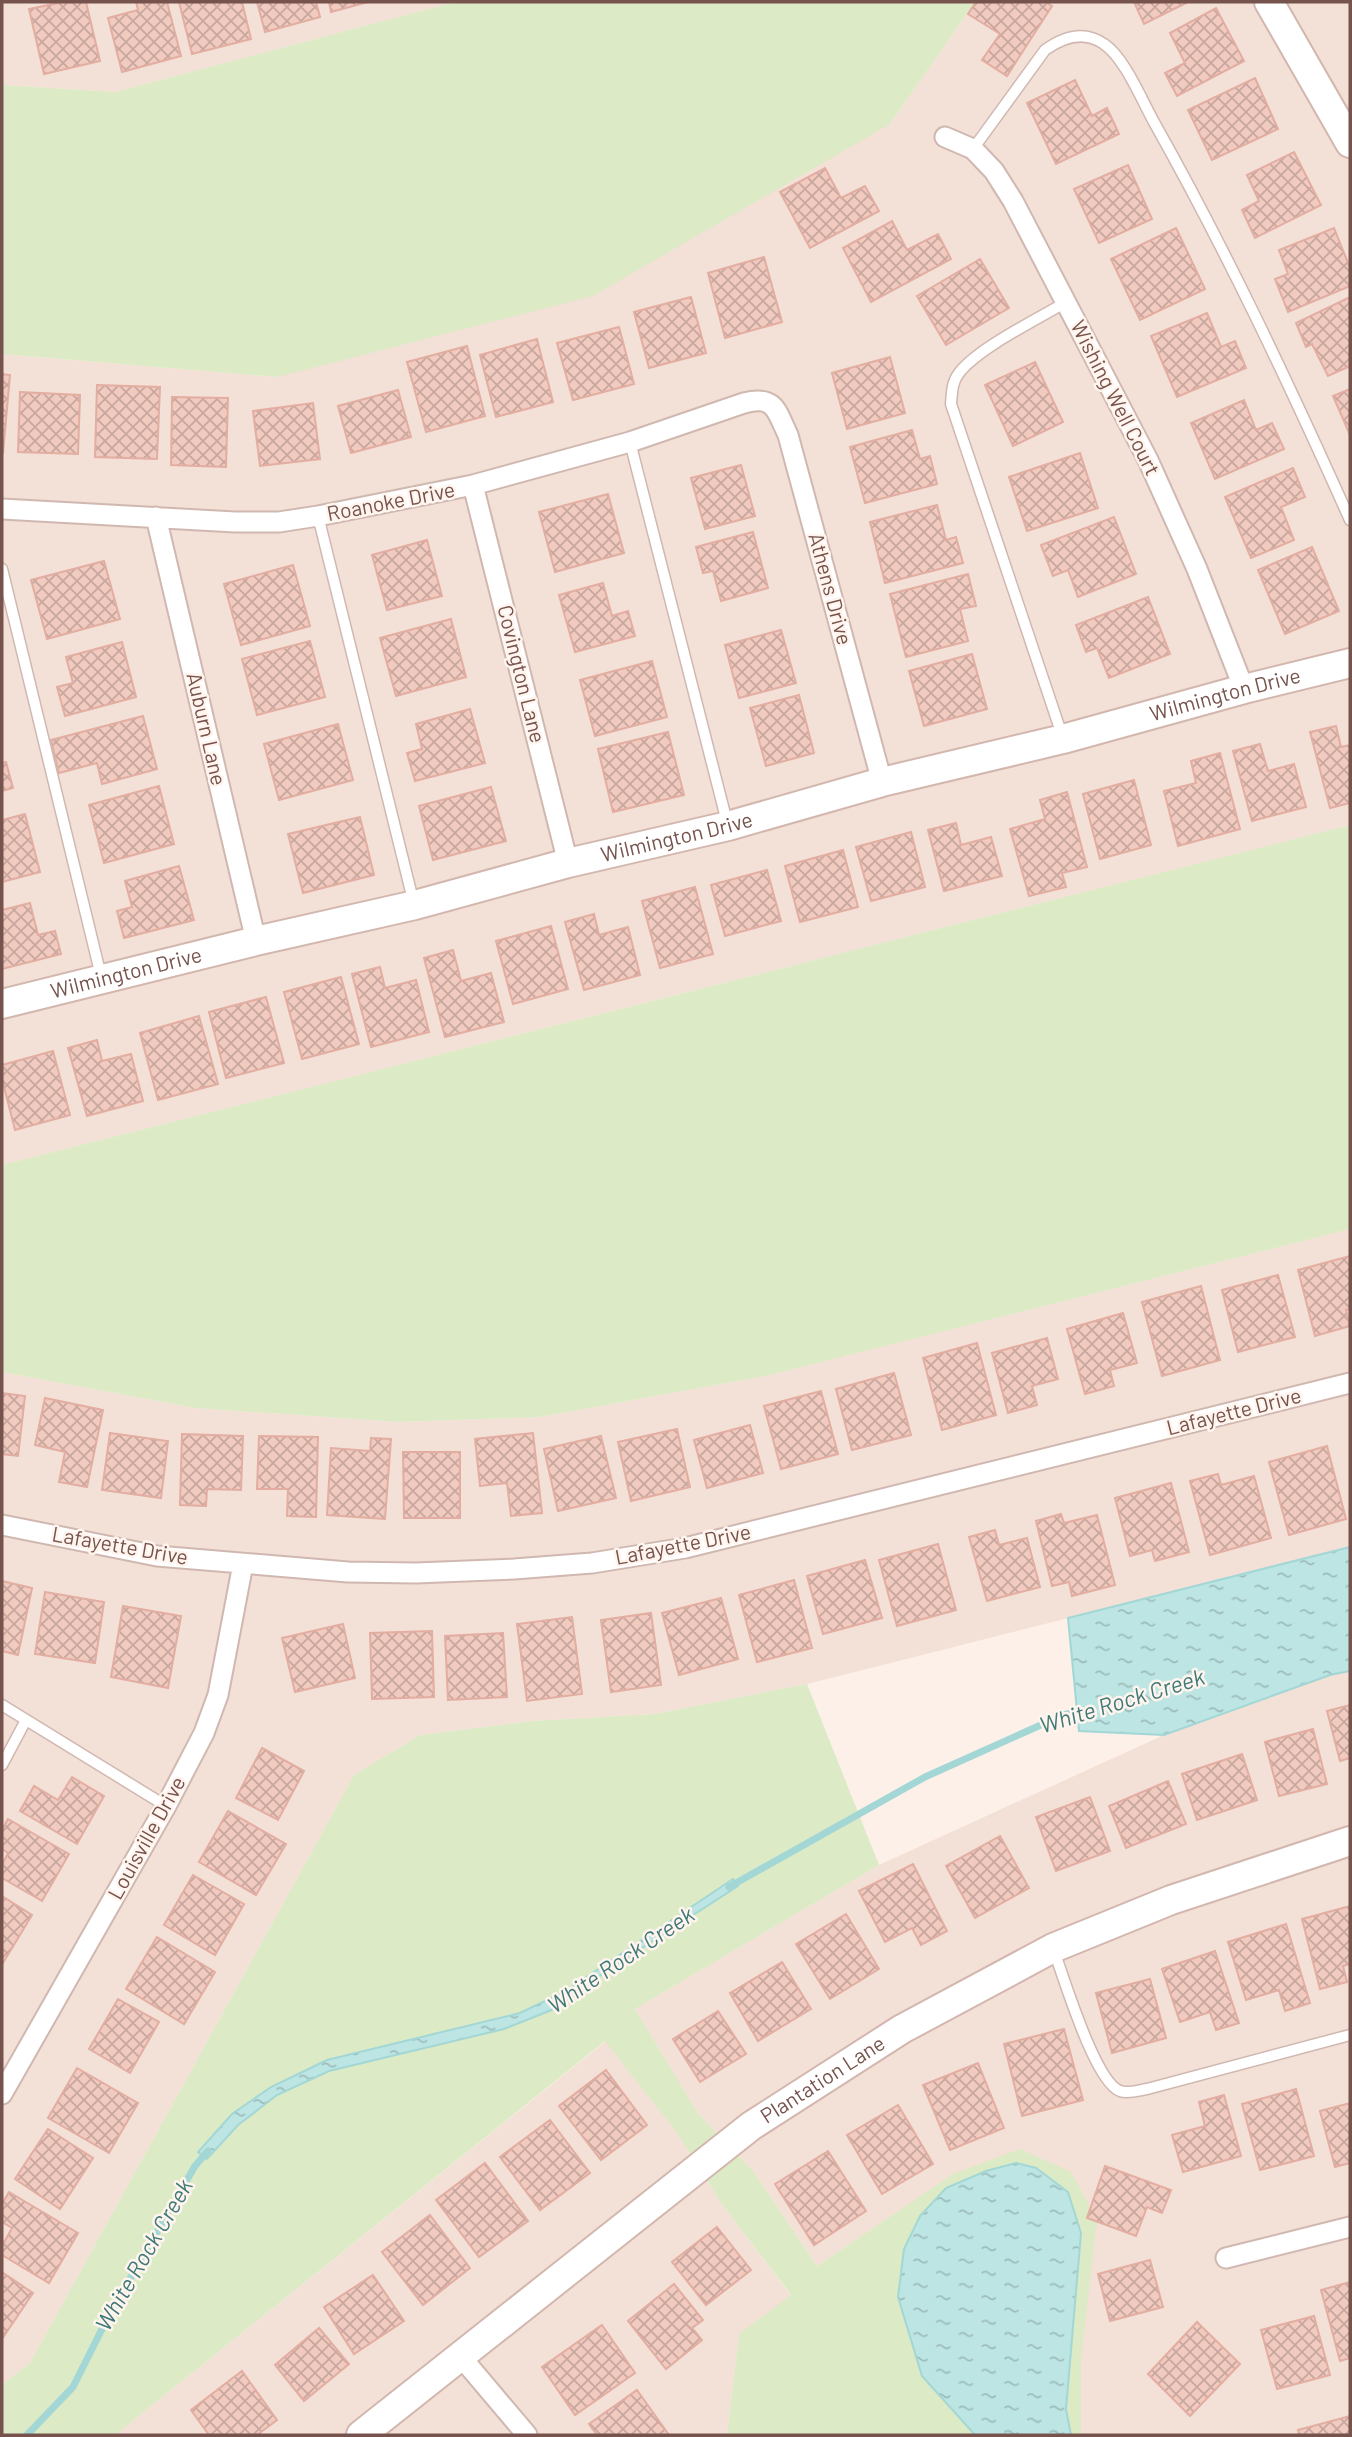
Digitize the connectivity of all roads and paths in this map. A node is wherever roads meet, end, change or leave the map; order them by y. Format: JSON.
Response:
{"nodes":[{"id":1,"x":1269,"y":2,"type":"edge"},
{"id":2,"x":945,"y":137,"type":"dead end"},
{"id":3,"x":1350,"y":143,"type":"edge"},
{"id":4,"x":972,"y":149,"type":"junction"},
{"id":5,"x":1066,"y":302,"type":"junction"},
{"id":6,"x":768,"y":401,"type":"joint"},
{"id":7,"x":630,"y":442,"type":"junction"},
{"id":8,"x":473,"y":485,"type":"junction"},
{"id":9,"x":2,"y":509,"type":"edge"},
{"id":10,"x":318,"y":516,"type":"junction"},
{"id":11,"x":156,"y":517,"type":"junction"},
{"id":12,"x":1350,"y":520,"type":"edge"},
{"id":13,"x":2,"y":569,"type":"edge"},
{"id":14,"x":1350,"y":663,"type":"edge"},
{"id":15,"x":1244,"y":689,"type":"junction"},
{"id":16,"x":1063,"y":739,"type":"junction"},
{"id":17,"x":882,"y":782,"type":"junction"},
{"id":18,"x":728,"y":826,"type":"junction"},
{"id":19,"x":568,"y":863,"type":"junction"},
{"id":20,"x":415,"y":905,"type":"junction"},
{"id":21,"x":256,"y":941,"type":"junction"},
{"id":22,"x":102,"y":980,"type":"junction"},
{"id":23,"x":2,"y":1004,"type":"edge"},
{"id":24,"x":1350,"y":1383,"type":"edge"},
{"id":25,"x":2,"y":1525,"type":"edge"},
{"id":26,"x":243,"y":1564,"type":"junction"},
{"id":27,"x":2,"y":1705,"type":"edge"},
{"id":28,"x":26,"y":1720,"type":"junction"},
{"id":29,"x":2,"y":1765,"type":"edge"},
{"id":30,"x":166,"y":1806,"type":"junction"},
{"id":31,"x":1350,"y":1841,"type":"edge"},
{"id":32,"x":1053,"y":1948,"type":"junction"},
{"id":33,"x":1350,"y":2035,"type":"edge"},
{"id":34,"x":2,"y":2094,"type":"edge"},
{"id":35,"x":1350,"y":2227,"type":"edge"},
{"id":36,"x":1226,"y":2258,"type":"dead end"},
{"id":37,"x":462,"y":2357,"type":"junction"},
{"id":38,"x":361,"y":2435,"type":"edge"},
{"id":39,"x":527,"y":2435,"type":"edge"}],
"edges":[{"from":1,"to":3,"type":"street"},
{"from":2,"to":4,"type":"street","name":"Wishing Well Court"},
{"from":4,"to":5,"type":"street","name":"Wishing Well Court"},
{"from":4,"to":12,"type":"lane"},
{"from":5,"to":15,"type":"street","name":"Wishing Well Court"},
{"from":5,"to":16,"type":"lane"},
{"from":6,"to":7,"type":"street","name":"Roanoke Drive"},
{"from":6,"to":17,"type":"street","name":"Athens Drive"},
{"from":7,"to":8,"type":"street","name":"Roanoke Drive"},
{"from":7,"to":18,"type":"lane"},
{"from":8,"to":10,"type":"street","name":"Roanoke Drive"},
{"from":8,"to":19,"type":"street","name":"Covington Lane"},
{"from":9,"to":11,"type":"street","name":"Roanoke Drive"},
{"from":10,"to":11,"type":"street","name":"Roanoke Drive"},
{"from":10,"to":20,"type":"lane"},
{"from":11,"to":21,"type":"street","name":"Auburn Lane"},
{"from":13,"to":22,"type":"lane"},
{"from":14,"to":15,"type":"street","name":"Wilmington Drive"},
{"from":15,"to":16,"type":"street","name":"Wilmington Drive"},
{"from":16,"to":17,"type":"street","name":"Wilmington Drive"},
{"from":17,"to":18,"type":"street","name":"Wilmington Drive"},
{"from":18,"to":19,"type":"street","name":"Wilmington Drive"},
{"from":19,"to":20,"type":"street","name":"Wilmington Drive"},
{"from":20,"to":21,"type":"street","name":"Wilmington Drive"},
{"from":21,"to":22,"type":"street","name":"Wilmington Drive"},
{"from":22,"to":23,"type":"street","name":"Wilmington Drive"},
{"from":24,"to":26,"type":"street","name":"Lafayette Drive"},
{"from":25,"to":26,"type":"street","name":"Lafayette Drive"},
{"from":26,"to":30,"type":"street","name":"Louisville Drive"},
{"from":27,"to":28,"type":"lane"},
{"from":28,"to":29,"type":"lane"},
{"from":28,"to":30,"type":"lane"},
{"from":30,"to":34,"type":"street","name":"Louisville Drive"},
{"from":31,"to":32,"type":"street","name":"Plantation Lane"},
{"from":32,"to":33,"type":"lane"},
{"from":32,"to":37,"type":"street","name":"Plantation Lane"},
{"from":35,"to":36,"type":"street"},
{"from":37,"to":38,"type":"street","name":"Plantation Lane"},
{"from":37,"to":39,"type":"street"}]}
